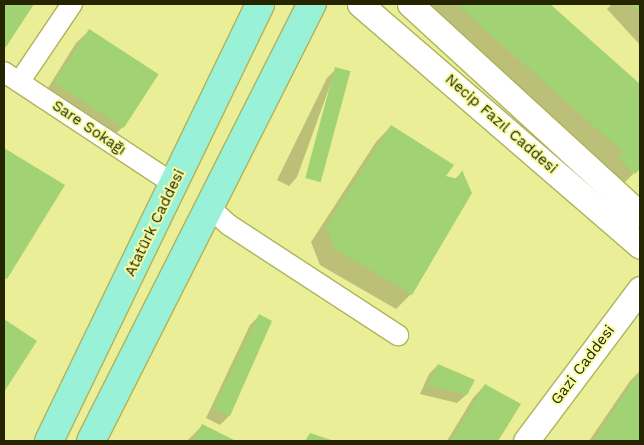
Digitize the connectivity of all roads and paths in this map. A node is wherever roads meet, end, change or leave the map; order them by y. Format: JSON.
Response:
{"nodes":[{"id":1,"x":72,"y":4,"type":"edge"},
{"id":2,"x":260,"y":4,"type":"edge"},
{"id":3,"x":312,"y":4,"type":"edge"},
{"id":4,"x":360,"y":4,"type":"edge"},
{"id":5,"x":410,"y":4,"type":"edge"},
{"id":6,"x":12,"y":77,"type":"edge"},
{"id":7,"x":174,"y":184,"type":"junction"},
{"id":8,"x":210,"y":208,"type":"junction"},
{"id":9,"x":640,"y":215,"type":"edge"},
{"id":10,"x":640,"y":246,"type":"edge"},
{"id":11,"x":640,"y":289,"type":"edge"},
{"id":12,"x":398,"y":336,"type":"dead end"},
{"id":13,"x":49,"y":441,"type":"edge"},
{"id":14,"x":91,"y":441,"type":"edge"},
{"id":15,"x":526,"y":441,"type":"edge"}],
"edges":[{"from":1,"to":6,"type":"street"},
{"from":2,"to":7,"type":"main road","name":"Atatürk Caddesi"},
{"from":3,"to":8,"type":"main road"},
{"from":4,"to":10,"type":"street","name":"Necip Fazıl Caddesi"},
{"from":5,"to":9,"type":"street","name":"Necip Fazıl Caddesi"},
{"from":6,"to":7,"type":"street","name":"Sare Sokağı"},
{"from":7,"to":13,"type":"main road","name":"Atatürk Caddesi"},
{"from":8,"to":12,"type":"street"},
{"from":8,"to":14,"type":"main road"},
{"from":11,"to":15,"type":"street","name":"Gazi Caddesi"}]}
